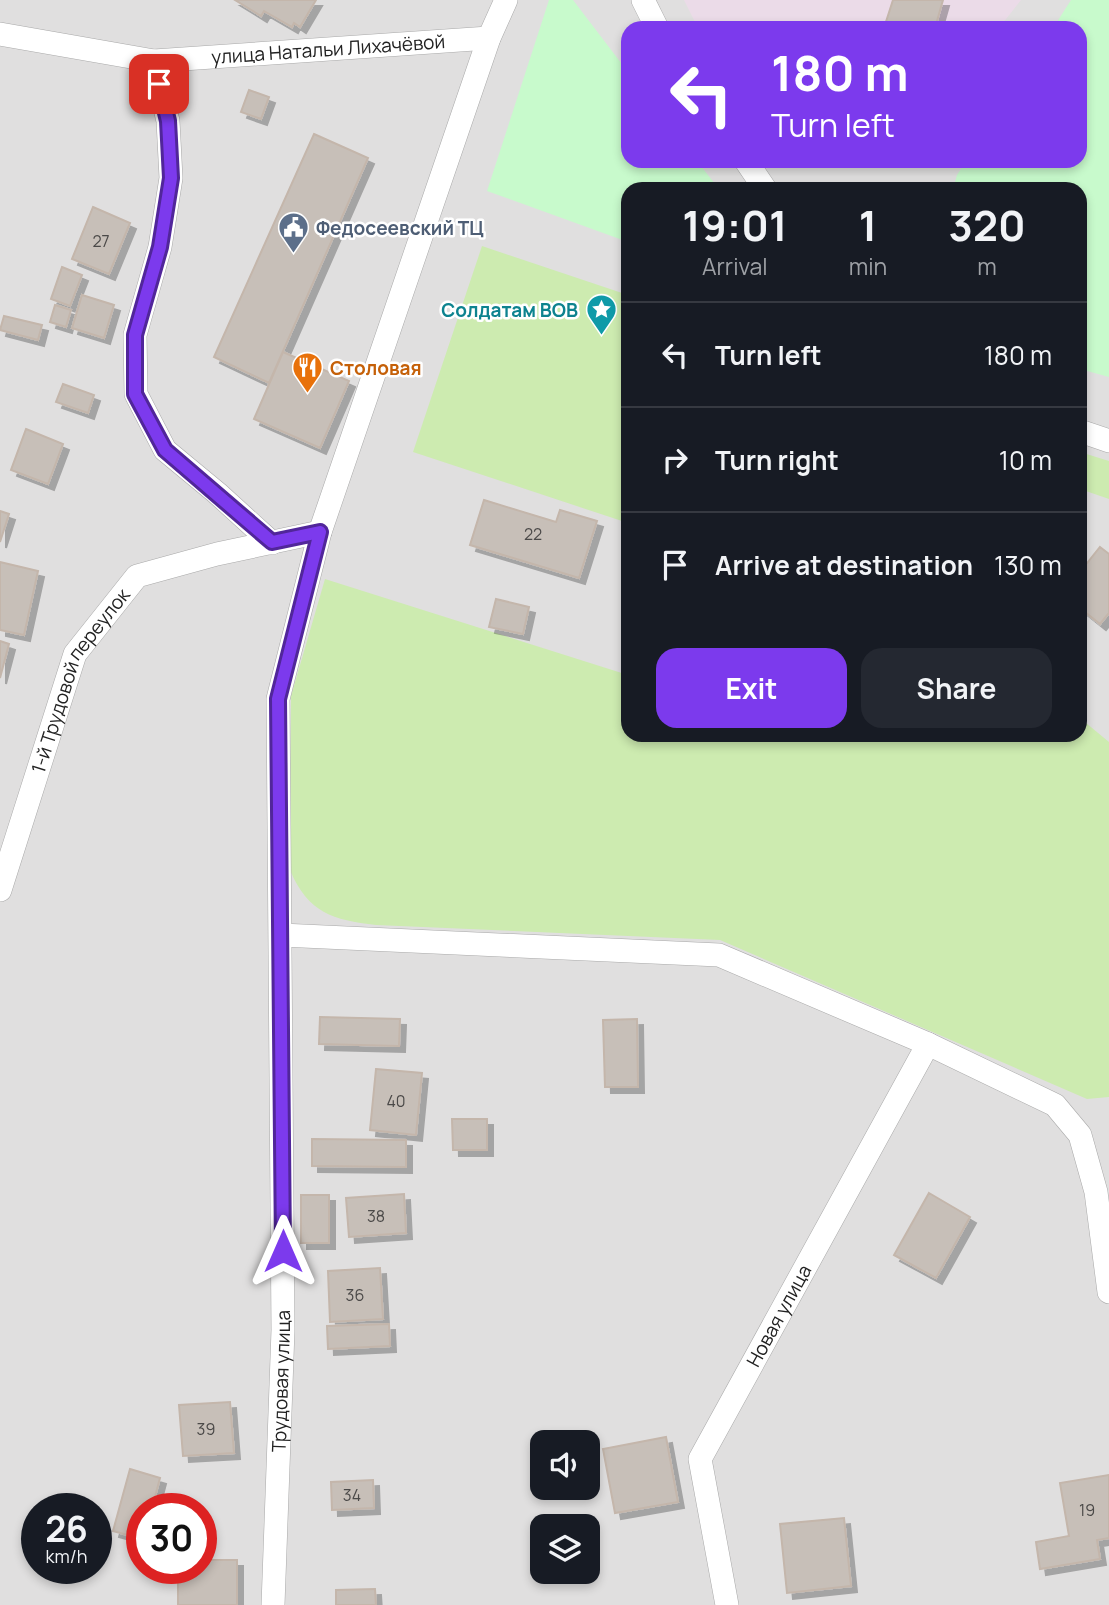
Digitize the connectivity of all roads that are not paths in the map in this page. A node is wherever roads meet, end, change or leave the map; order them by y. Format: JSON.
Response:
{"nodes":[{"id":1,"x":506,"y":0,"type":"edge"},
{"id":2,"x":643,"y":0,"type":"edge"},
{"id":3,"x":654,"y":21,"type":"edge"},
{"id":4,"x":0,"y":34,"type":"edge"},
{"id":5,"x":489,"y":38,"type":"junction"},
{"id":6,"x":154,"y":61,"type":"junction"},
{"id":7,"x":1087,"y":433,"type":"edge"},
{"id":8,"x":1109,"y":441,"type":"edge"},
{"id":9,"x":320,"y":532,"type":"junction"},
{"id":10,"x":272,"y":542,"type":"junction"},
{"id":11,"x":0,"y":890,"type":"edge"},
{"id":12,"x":281,"y":934,"type":"junction"},
{"id":13,"x":928,"y":1044,"type":"junction"},
{"id":14,"x":1109,"y":1292,"type":"edge"},
{"id":15,"x":273,"y":1605,"type":"edge"},
{"id":16,"x":727,"y":1605,"type":"edge"}],
"edges":[{"from":1,"to":5,"type":"street","name":"Трудовая улица"},
{"from":2,"to":3,"type":"street"},
{"from":4,"to":6,"type":"street","name":"улица Натальи Лихачёвой"},
{"from":5,"to":6,"type":"street","name":"улица Натальи Лихачёвой"},
{"from":5,"to":9,"type":"street","name":"Трудовая улица"},
{"from":6,"to":10,"type":"street"},
{"from":7,"to":8,"type":"street"},
{"from":9,"to":10,"type":"street","name":"1-й Трудовой переулок"},
{"from":9,"to":12,"type":"street","name":"Трудовая улица"},
{"from":10,"to":11,"type":"street","name":"1-й Трудовой переулок"},
{"from":12,"to":13,"type":"street"},
{"from":12,"to":15,"type":"street","name":"Трудовая улица"},
{"from":13,"to":14,"type":"street"},
{"from":13,"to":16,"type":"street","name":"Новая улица"}]}
